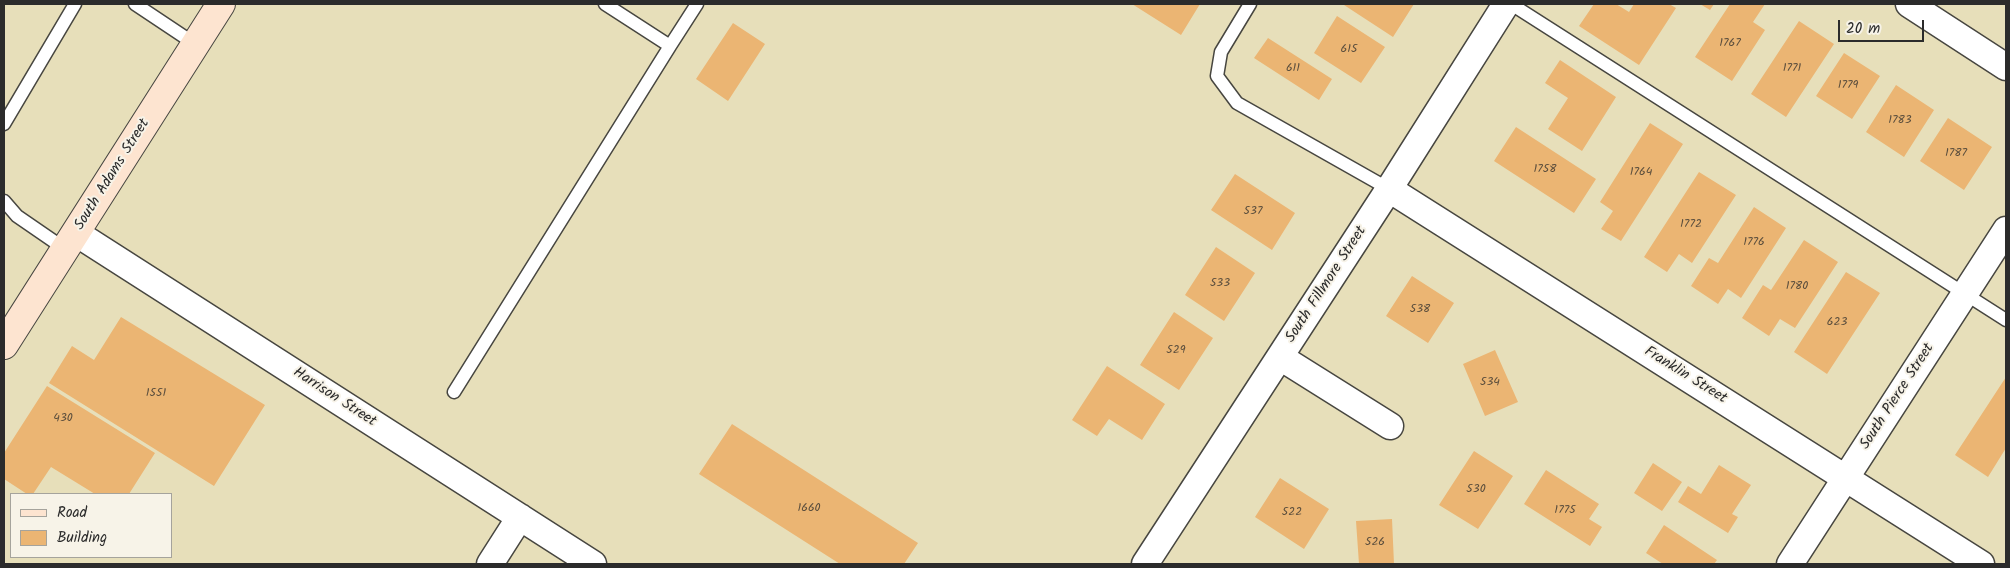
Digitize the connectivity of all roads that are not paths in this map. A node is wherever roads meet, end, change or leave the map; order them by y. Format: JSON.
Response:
{"nodes":[{"id":1,"x":75,"y":4,"type":"edge"},
{"id":2,"x":135,"y":4,"type":"edge"},
{"id":3,"x":221,"y":4,"type":"edge"},
{"id":4,"x":605,"y":4,"type":"edge"},
{"id":5,"x":697,"y":4,"type":"edge"},
{"id":6,"x":1250,"y":4,"type":"edge"},
{"id":7,"x":1506,"y":4,"type":"edge"},
{"id":8,"x":1511,"y":4,"type":"edge"},
{"id":9,"x":1909,"y":4,"type":"edge"},
{"id":10,"x":195,"y":44,"type":"junction"},
{"id":11,"x":670,"y":46,"type":"junction"},
{"id":12,"x":2006,"y":67,"type":"edge"},
{"id":13,"x":4,"y":124,"type":"edge"},
{"id":14,"x":1389,"y":189,"type":"junction"},
{"id":15,"x":4,"y":201,"type":"edge"},
{"id":16,"x":2006,"y":230,"type":"edge"},
{"id":17,"x":70,"y":241,"type":"junction"},
{"id":18,"x":1965,"y":294,"type":"junction"},
{"id":19,"x":2006,"y":320,"type":"edge"},
{"id":20,"x":4,"y":345,"type":"edge"},
{"id":21,"x":1280,"y":357,"type":"junction"},
{"id":22,"x":454,"y":392,"type":"dead end"},
{"id":23,"x":1390,"y":426,"type":"dead end"},
{"id":24,"x":1846,"y":478,"type":"junction"},
{"id":25,"x":520,"y":517,"type":"junction"},
{"id":26,"x":490,"y":564,"type":"edge"},
{"id":27,"x":593,"y":564,"type":"edge"},
{"id":28,"x":1145,"y":564,"type":"edge"},
{"id":29,"x":1790,"y":564,"type":"edge"},
{"id":30,"x":1981,"y":564,"type":"edge"}],
"edges":[{"from":1,"to":13,"type":"lane"},
{"from":2,"to":10,"type":"lane"},
{"from":3,"to":10,"type":"street","name":"South Adams Street"},
{"from":4,"to":11,"type":"lane"},
{"from":5,"to":11,"type":"lane"},
{"from":6,"to":14,"type":"lane"},
{"from":7,"to":14,"type":"street","name":"South Fillmore Street"},
{"from":8,"to":18,"type":"lane"},
{"from":9,"to":12,"type":"street"},
{"from":10,"to":17,"type":"street","name":"South Adams Street"},
{"from":11,"to":22,"type":"lane"},
{"from":14,"to":21,"type":"street","name":"South Fillmore Street"},
{"from":14,"to":24,"type":"street","name":"Franklin Street"},
{"from":15,"to":17,"type":"lane"},
{"from":16,"to":18,"type":"street","name":"South Pierce Street"},
{"from":17,"to":20,"type":"street","name":"South Adams Street"},
{"from":17,"to":25,"type":"street","name":"Harrison Street"},
{"from":18,"to":19,"type":"lane"},
{"from":18,"to":24,"type":"street","name":"South Pierce Street"},
{"from":21,"to":23,"type":"street"},
{"from":21,"to":28,"type":"street","name":"South Fillmore Street"},
{"from":24,"to":29,"type":"street","name":"South Pierce Street"},
{"from":24,"to":30,"type":"street","name":"Franklin Street"},
{"from":25,"to":26,"type":"street"},
{"from":25,"to":27,"type":"street","name":"Harrison Street"}]}
